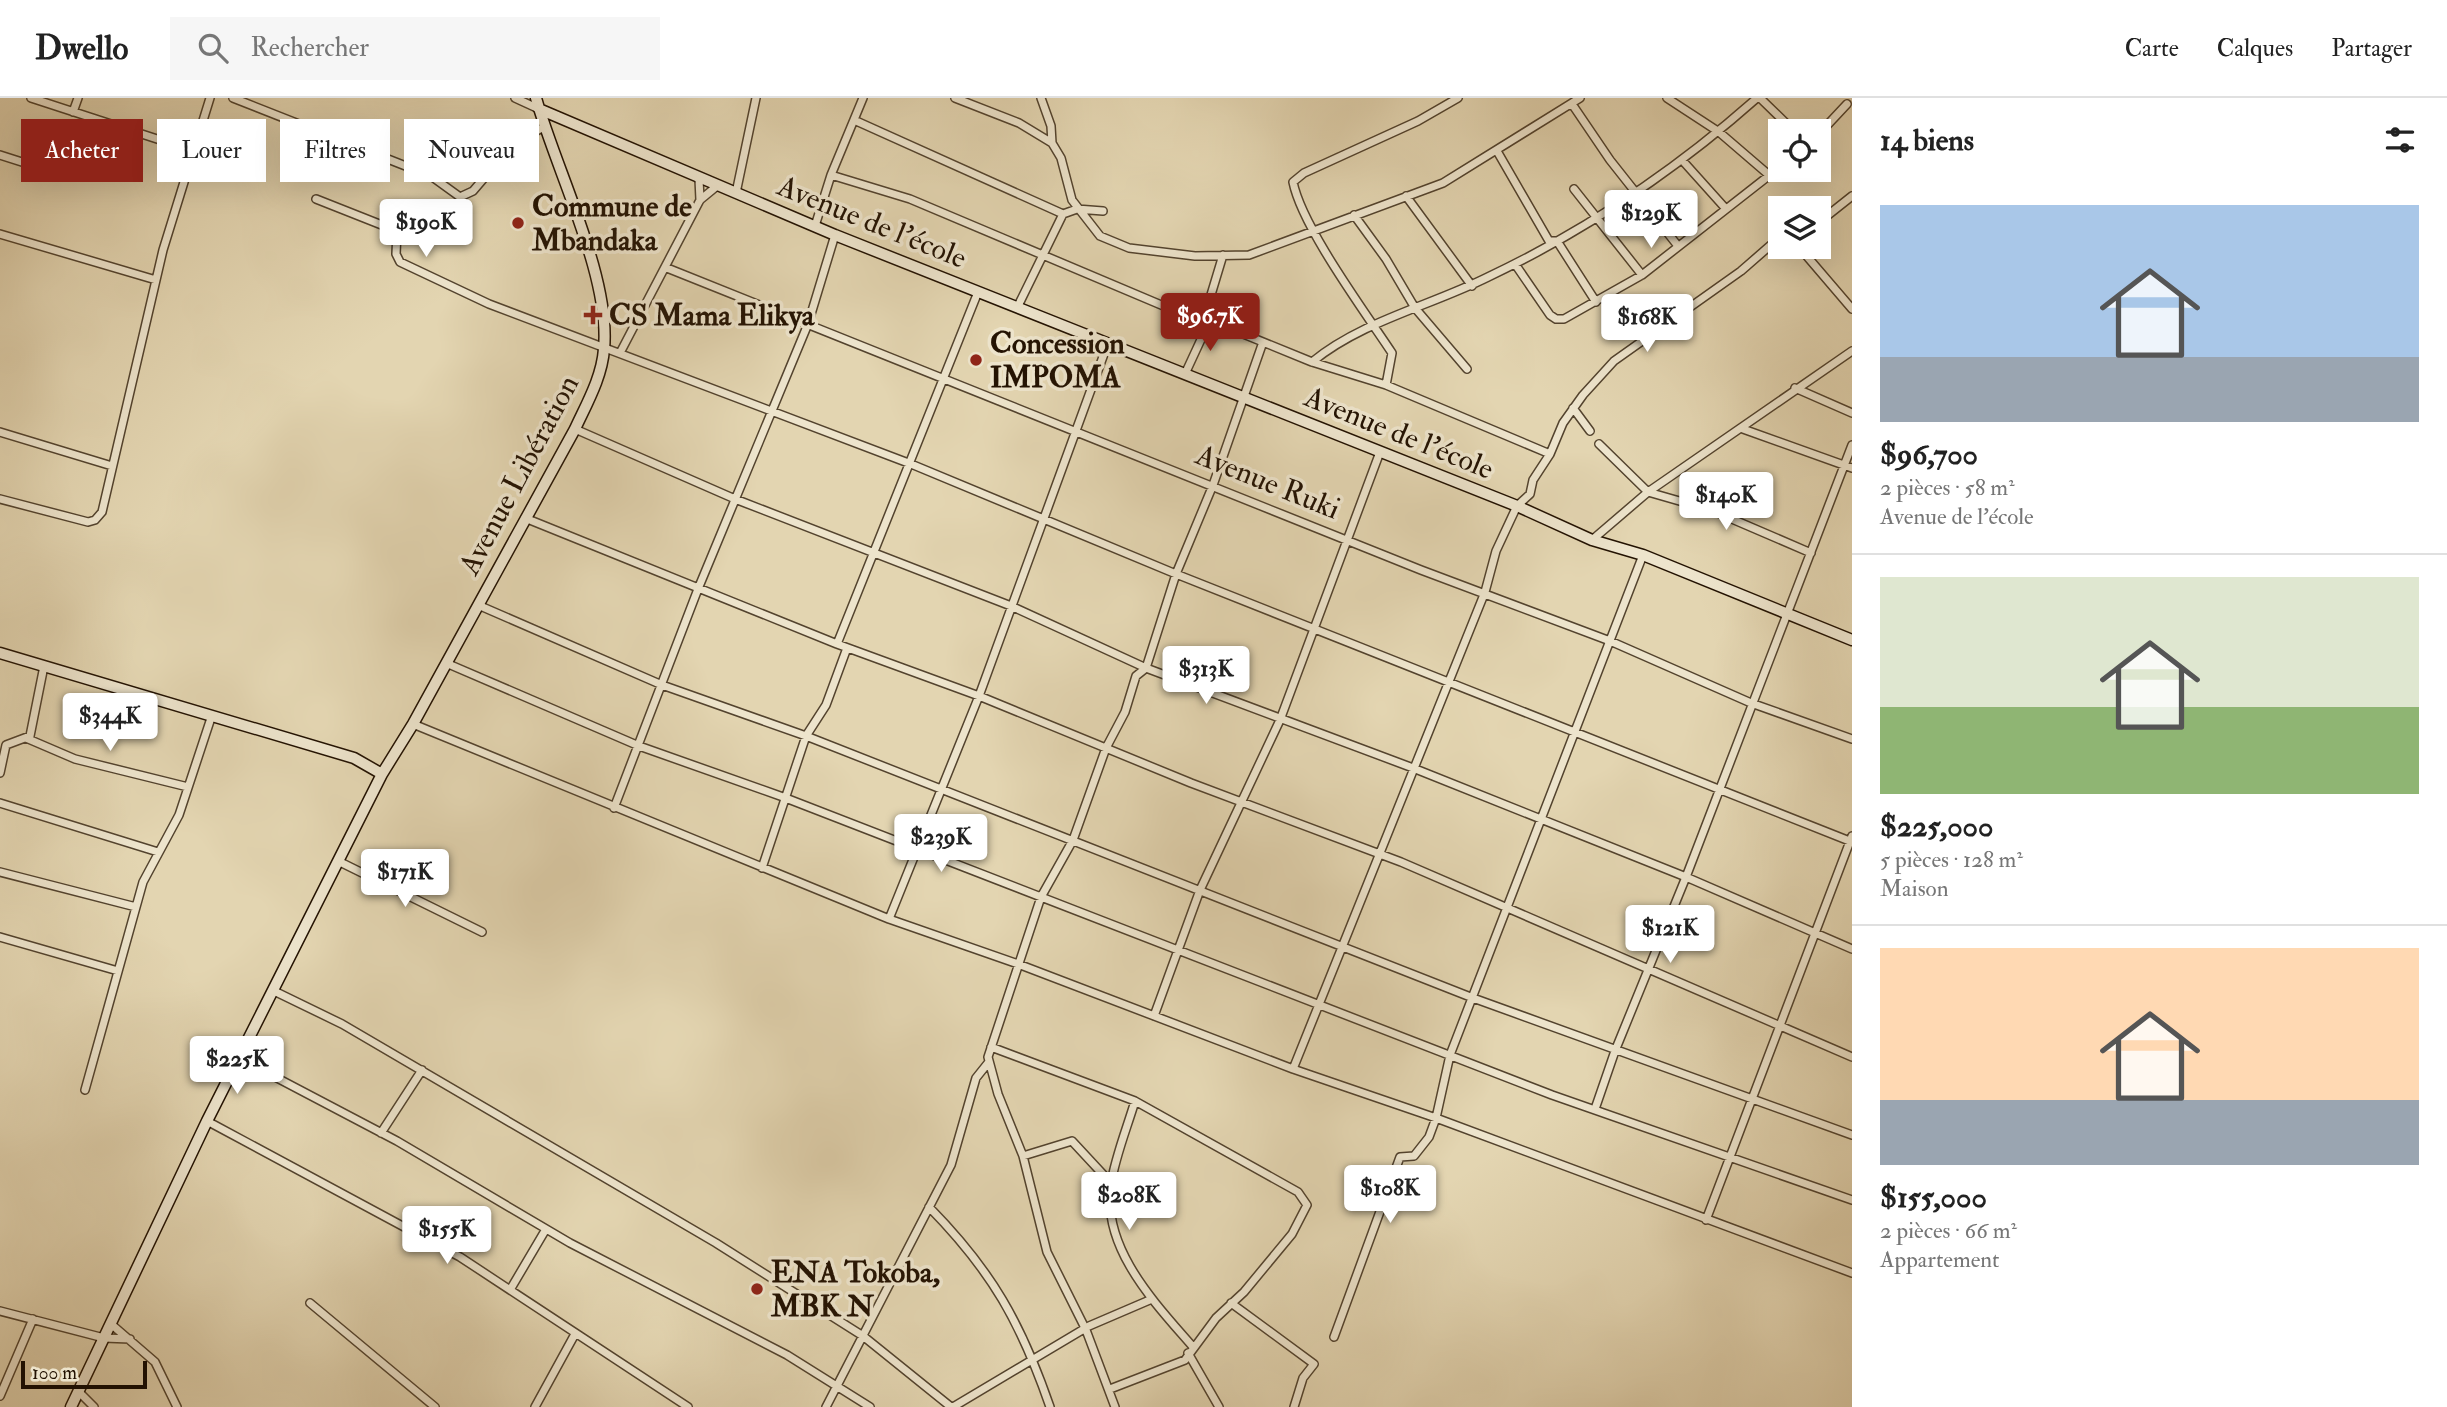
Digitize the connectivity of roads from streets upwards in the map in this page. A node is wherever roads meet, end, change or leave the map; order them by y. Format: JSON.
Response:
{"nodes":[{"id":1,"x":31,"y":98,"type":"edge"},
{"id":2,"x":78,"y":98,"type":"edge"},
{"id":3,"x":210,"y":98,"type":"edge"},
{"id":4,"x":233,"y":98,"type":"edge"},
{"id":5,"x":536,"y":98,"type":"edge"},
{"id":6,"x":756,"y":98,"type":"edge"},
{"id":7,"x":863,"y":98,"type":"edge"},
{"id":8,"x":955,"y":98,"type":"edge"},
{"id":9,"x":1041,"y":98,"type":"edge"},
{"id":10,"x":1458,"y":98,"type":"edge"},
{"id":11,"x":1580,"y":98,"type":"edge"},
{"id":12,"x":1667,"y":98,"type":"edge"},
{"id":13,"x":1758,"y":98,"type":"edge"},
{"id":14,"x":518,"y":99,"type":"edge"},
{"id":15,"x":1572,"y":104,"type":"junction"},
{"id":16,"x":1847,"y":104,"type":"dead end"},
{"id":17,"x":539,"y":109,"type":"junction"},
{"id":18,"x":73,"y":112,"type":"junction"},
{"id":19,"x":204,"y":119,"type":"edge"},
{"id":20,"x":1781,"y":119,"type":"edge"},
{"id":21,"x":854,"y":120,"type":"junction"},
{"id":22,"x":1831,"y":121,"type":"edge"},
{"id":23,"x":544,"y":127,"type":"junction"},
{"id":24,"x":1719,"y":132,"type":"junction"},
{"id":25,"x":157,"y":139,"type":"edge"},
{"id":26,"x":1052,"y":143,"type":"junction"},
{"id":27,"x":1497,"y":151,"type":"junction"},
{"id":28,"x":0,"y":155,"type":"edge"},
{"id":29,"x":1682,"y":160,"type":"junction"},
{"id":30,"x":21,"y":162,"type":"edge"},
{"id":31,"x":1768,"y":174,"type":"edge"},
{"id":32,"x":831,"y":175,"type":"junction"},
{"id":33,"x":1768,"y":176,"type":"edge"},
{"id":34,"x":699,"y":179,"type":"junction"},
{"id":35,"x":185,"y":182,"type":"edge"},
{"id":36,"x":717,"y":186,"type":"junction"},
{"id":37,"x":1574,"y":190,"type":"dead end"},
{"id":38,"x":1635,"y":191,"type":"junction"},
{"id":39,"x":736,"y":193,"type":"junction"},
{"id":40,"x":1406,"y":196,"type":"junction"},
{"id":41,"x":1852,"y":196,"type":"edge"},
{"id":42,"x":316,"y":199,"type":"dead end"},
{"id":43,"x":700,"y":200,"type":"junction"},
{"id":44,"x":1077,"y":209,"type":"junction"},
{"id":45,"x":1726,"y":209,"type":"junction"},
{"id":46,"x":1103,"y":211,"type":"dead end"},
{"id":47,"x":1831,"y":213,"type":"edge"},
{"id":48,"x":1063,"y":214,"type":"junction"},
{"id":49,"x":1353,"y":215,"type":"junction"},
{"id":50,"x":1596,"y":218,"type":"junction"},
{"id":51,"x":815,"y":226,"type":"junction"},
{"id":52,"x":1313,"y":229,"type":"junction"},
{"id":53,"x":0,"y":234,"type":"edge"},
{"id":54,"x":835,"y":235,"type":"junction"},
{"id":55,"x":1557,"y":242,"type":"junction"},
{"id":56,"x":1678,"y":246,"type":"junction"},
{"id":57,"x":1768,"y":247,"type":"edge"},
{"id":58,"x":1223,"y":256,"type":"junction"},
{"id":59,"x":1042,"y":257,"type":"junction"},
{"id":60,"x":1808,"y":259,"type":"edge"},
{"id":61,"x":1515,"y":264,"type":"junction"},
{"id":62,"x":667,"y":268,"type":"junction"},
{"id":63,"x":1642,"y":275,"type":"junction"},
{"id":64,"x":156,"y":280,"type":"junction"},
{"id":65,"x":1472,"y":286,"type":"junction"},
{"id":66,"x":978,"y":292,"type":"junction"},
{"id":67,"x":1596,"y":302,"type":"junction"},
{"id":68,"x":1018,"y":306,"type":"junction"},
{"id":69,"x":1415,"y":309,"type":"junction"},
{"id":70,"x":1852,"y":309,"type":"edge"},
{"id":71,"x":1207,"y":319,"type":"junction"},
{"id":72,"x":808,"y":324,"type":"junction"},
{"id":73,"x":1374,"y":326,"type":"junction"},
{"id":74,"x":1264,"y":342,"type":"junction"},
{"id":75,"x":1108,"y":344,"type":"junction"},
{"id":76,"x":605,"y":347,"type":"junction"},
{"id":77,"x":1852,"y":351,"type":"edge"},
{"id":78,"x":620,"y":353,"type":"junction"},
{"id":79,"x":1312,"y":362,"type":"junction"},
{"id":80,"x":1466,"y":369,"type":"dead end"},
{"id":81,"x":1185,"y":374,"type":"junction"},
{"id":82,"x":944,"y":377,"type":"junction"},
{"id":83,"x":1386,"y":385,"type":"junction"},
{"id":84,"x":1795,"y":388,"type":"junction"},
{"id":85,"x":1242,"y":397,"type":"junction"},
{"id":86,"x":1573,"y":408,"type":"junction"},
{"id":87,"x":1852,"y":413,"type":"edge"},
{"id":88,"x":773,"y":414,"type":"junction"},
{"id":89,"x":575,"y":429,"type":"junction"},
{"id":90,"x":1743,"y":429,"type":"junction"},
{"id":91,"x":1077,"y":430,"type":"junction"},
{"id":92,"x":1590,"y":431,"type":"dead end"},
{"id":93,"x":0,"y":432,"type":"edge"},
{"id":94,"x":1599,"y":444,"type":"dead end"},
{"id":95,"x":1852,"y":445,"type":"edge"},
{"id":96,"x":1380,"y":452,"type":"junction"},
{"id":97,"x":1550,"y":454,"type":"junction"},
{"id":98,"x":911,"y":464,"type":"junction"},
{"id":99,"x":112,"y":466,"type":"junction"},
{"id":100,"x":1849,"y":466,"type":"edge"},
{"id":101,"x":1213,"y":485,"type":"junction"},
{"id":102,"x":1648,"y":492,"type":"junction"},
{"id":103,"x":0,"y":499,"type":"edge"},
{"id":104,"x":735,"y":499,"type":"junction"},
{"id":105,"x":1517,"y":506,"type":"junction"},
{"id":106,"x":525,"y":518,"type":"junction"},
{"id":107,"x":1043,"y":520,"type":"junction"},
{"id":108,"x":1347,"y":537,"type":"junction"},
{"id":109,"x":1592,"y":540,"type":"junction"},
{"id":110,"x":1811,"y":553,"type":"junction"},
{"id":111,"x":874,"y":554,"type":"junction"},
{"id":112,"x":1643,"y":555,"type":"junction"},
{"id":113,"x":1176,"y":574,"type":"junction"},
{"id":114,"x":698,"y":589,"type":"junction"},
{"id":115,"x":1485,"y":592,"type":"junction"},
{"id":116,"x":478,"y":605,"type":"junction"},
{"id":117,"x":1012,"y":607,"type":"junction"},
{"id":118,"x":1786,"y":615,"type":"junction"},
{"id":119,"x":1313,"y":629,"type":"junction"},
{"id":120,"x":1852,"y":640,"type":"edge"},
{"id":121,"x":1610,"y":641,"type":"junction"},
{"id":122,"x":837,"y":644,"type":"junction"},
{"id":123,"x":847,"y":648,"type":"junction"},
{"id":124,"x":0,"y":653,"type":"edge"},
{"id":125,"x":446,"y":663,"type":"junction"},
{"id":126,"x":44,"y":666,"type":"junction"},
{"id":127,"x":1146,"y":668,"type":"junction"},
{"id":128,"x":1448,"y":682,"type":"junction"},
{"id":129,"x":662,"y":685,"type":"junction"},
{"id":130,"x":979,"y":696,"type":"junction"},
{"id":131,"x":1751,"y":703,"type":"junction"},
{"id":132,"x":211,"y":718,"type":"junction"},
{"id":133,"x":1280,"y":720,"type":"junction"},
{"id":134,"x":413,"y":724,"type":"junction"},
{"id":135,"x":1578,"y":731,"type":"junction"},
{"id":136,"x":806,"y":736,"type":"junction"},
{"id":137,"x":26,"y":738,"type":"junction"},
{"id":138,"x":0,"y":739,"type":"edge"},
{"id":139,"x":1852,"y":739,"type":"edge"},
{"id":140,"x":9,"y":742,"type":"junction"},
{"id":141,"x":639,"y":746,"type":"junction"},
{"id":142,"x":1106,"y":748,"type":"junction"},
{"id":143,"x":1413,"y":768,"type":"junction"},
{"id":144,"x":0,"y":773,"type":"edge"},
{"id":145,"x":382,"y":774,"type":"junction"},
{"id":146,"x":188,"y":786,"type":"junction"},
{"id":147,"x":1719,"y":789,"type":"junction"},
{"id":148,"x":943,"y":791,"type":"junction"},
{"id":149,"x":783,"y":797,"type":"junction"},
{"id":150,"x":0,"y":803,"type":"edge"},
{"id":151,"x":1243,"y":804,"type":"junction"},
{"id":152,"x":614,"y":808,"type":"junction"},
{"id":153,"x":1542,"y":821,"type":"junction"},
{"id":154,"x":1073,"y":840,"type":"junction"},
{"id":155,"x":1851,"y":840,"type":"edge"},
{"id":156,"x":918,"y":850,"type":"junction"},
{"id":157,"x":158,"y":852,"type":"junction"},
{"id":158,"x":1378,"y":854,"type":"junction"},
{"id":159,"x":340,"y":862,"type":"junction"},
{"id":160,"x":762,"y":868,"type":"junction"},
{"id":161,"x":0,"y":872,"type":"edge"},
{"id":162,"x":1686,"y":877,"type":"junction"},
{"id":163,"x":1200,"y":890,"type":"junction"},
{"id":164,"x":1041,"y":897,"type":"junction"},
{"id":165,"x":136,"y":907,"type":"junction"},
{"id":166,"x":1508,"y":910,"type":"junction"},
{"id":167,"x":889,"y":919,"type":"junction"},
{"id":168,"x":482,"y":932,"type":"dead end"},
{"id":169,"x":1817,"y":935,"type":"junction"},
{"id":170,"x":0,"y":937,"type":"edge"},
{"id":171,"x":1340,"y":945,"type":"junction"},
{"id":172,"x":1852,"y":949,"type":"edge"},
{"id":173,"x":1179,"y":951,"type":"junction"},
{"id":174,"x":1018,"y":964,"type":"junction"},
{"id":175,"x":1647,"y":970,"type":"junction"},
{"id":176,"x":118,"y":971,"type":"junction"},
{"id":177,"x":274,"y":991,"type":"junction"},
{"id":178,"x":1473,"y":998,"type":"junction"},
{"id":179,"x":1317,"y":1004,"type":"junction"},
{"id":180,"x":1154,"y":1016,"type":"junction"},
{"id":181,"x":1780,"y":1027,"type":"junction"},
{"id":182,"x":991,"y":1047,"type":"junction"},
{"id":183,"x":1615,"y":1051,"type":"junction"},
{"id":184,"x":1450,"y":1055,"type":"junction"},
{"id":185,"x":1852,"y":1057,"type":"edge"},
{"id":186,"x":239,"y":1058,"type":"junction"},
{"id":187,"x":988,"y":1063,"type":"junction"},
{"id":188,"x":1293,"y":1069,"type":"junction"},
{"id":189,"x":422,"y":1070,"type":"junction"},
{"id":190,"x":85,"y":1090,"type":"dead end"},
{"id":191,"x":1752,"y":1098,"type":"junction"},
{"id":192,"x":1135,"y":1101,"type":"junction"},
{"id":193,"x":1595,"y":1109,"type":"junction"},
{"id":194,"x":1436,"y":1118,"type":"junction"},
{"id":195,"x":207,"y":1121,"type":"junction"},
{"id":196,"x":381,"y":1133,"type":"junction"},
{"id":197,"x":1852,"y":1135,"type":"edge"},
{"id":198,"x":1023,"y":1156,"type":"junction"},
{"id":199,"x":1728,"y":1156,"type":"junction"},
{"id":200,"x":1111,"y":1183,"type":"junction"},
{"id":201,"x":1852,"y":1200,"type":"edge"},
{"id":202,"x":929,"y":1207,"type":"junction"},
{"id":203,"x":1706,"y":1220,"type":"junction"},
{"id":204,"x":546,"y":1228,"type":"junction"},
{"id":205,"x":1852,"y":1273,"type":"edge"},
{"id":206,"x":510,"y":1290,"type":"junction"},
{"id":207,"x":1152,"y":1298,"type":"junction"},
{"id":208,"x":310,"y":1303,"type":"dead end"},
{"id":209,"x":1231,"y":1303,"type":"junction"},
{"id":210,"x":0,"y":1311,"type":"edge"},
{"id":211,"x":33,"y":1319,"type":"junction"},
{"id":212,"x":111,"y":1324,"type":"junction"},
{"id":213,"x":1086,"y":1330,"type":"junction"},
{"id":214,"x":575,"y":1334,"type":"junction"},
{"id":215,"x":863,"y":1336,"type":"junction"},
{"id":216,"x":1334,"y":1337,"type":"dead end"},
{"id":217,"x":104,"y":1338,"type":"junction"},
{"id":218,"x":130,"y":1339,"type":"junction"},
{"id":219,"x":1191,"y":1350,"type":"junction"},
{"id":220,"x":1033,"y":1359,"type":"junction"},
{"id":221,"x":837,"y":1385,"type":"junction"},
{"id":222,"x":1110,"y":1389,"type":"junction"},
{"id":223,"x":78,"y":1391,"type":"junction"},
{"id":224,"x":0,"y":1396,"type":"edge"},
{"id":225,"x":71,"y":1407,"type":"edge"},
{"id":226,"x":94,"y":1407,"type":"edge"},
{"id":227,"x":177,"y":1407,"type":"edge"},
{"id":228,"x":435,"y":1407,"type":"edge"},
{"id":229,"x":535,"y":1407,"type":"edge"},
{"id":230,"x":688,"y":1407,"type":"edge"},
{"id":231,"x":826,"y":1407,"type":"edge"},
{"id":232,"x":870,"y":1407,"type":"edge"},
{"id":233,"x":952,"y":1407,"type":"edge"},
{"id":234,"x":1050,"y":1407,"type":"edge"},
{"id":235,"x":1115,"y":1407,"type":"edge"},
{"id":236,"x":1219,"y":1407,"type":"edge"},
{"id":237,"x":1294,"y":1407,"type":"edge"}],
"edges":[{"from":1,"to":18,"type":"street"},
{"from":2,"to":18,"type":"street"},
{"from":3,"to":19,"type":"street"},
{"from":4,"to":23,"type":"street"},
{"from":5,"to":17,"type":"street","name":"Avenue Libération"},
{"from":6,"to":39,"type":"street"},
{"from":7,"to":21,"type":"street"},
{"from":8,"to":26,"type":"street"},
{"from":9,"to":26,"type":"street"},
{"from":10,"to":52,"type":"street"},
{"from":11,"to":15,"type":"street"},
{"from":12,"to":24,"type":"street"},
{"from":13,"to":20,"type":"street"},
{"from":13,"to":24,"type":"street"},
{"from":14,"to":17,"type":"street"},
{"from":15,"to":27,"type":"street"},
{"from":15,"to":38,"type":"street"},
{"from":16,"to":22,"type":"street"},
{"from":17,"to":23,"type":"street","name":"Avenue Libération"},
{"from":17,"to":34,"type":"street","name":"Avenue de l'école"},
{"from":18,"to":25,"type":"street"},
{"from":21,"to":32,"type":"street"},
{"from":21,"to":48,"type":"street"},
{"from":23,"to":76,"type":"street","name":"Avenue Libération"},
{"from":24,"to":29,"type":"street"},
{"from":24,"to":31,"type":"street"},
{"from":26,"to":44,"type":"street"},
{"from":27,"to":40,"type":"street"},
{"from":27,"to":55,"type":"street"},
{"from":28,"to":30,"type":"street"},
{"from":29,"to":38,"type":"street"},
{"from":29,"to":45,"type":"street"},
{"from":32,"to":51,"type":"street"},
{"from":32,"to":59,"type":"street"},
{"from":33,"to":45,"type":"street"},
{"from":34,"to":36,"type":"street","name":"Avenue de l'école"},
{"from":34,"to":43,"type":"street"},
{"from":35,"to":64,"type":"street"},
{"from":36,"to":39,"type":"street","name":"Avenue de l'école"},
{"from":36,"to":43,"type":"street"},
{"from":37,"to":50,"type":"street"},
{"from":38,"to":50,"type":"street"},
{"from":38,"to":56,"type":"street"},
{"from":39,"to":51,"type":"street","name":"Avenue de l'école"},
{"from":40,"to":49,"type":"street"},
{"from":40,"to":65,"type":"street"},
{"from":41,"to":47,"type":"street"},
{"from":42,"to":76,"type":"street"},
{"from":43,"to":62,"type":"street"},
{"from":44,"to":46,"type":"street"},
{"from":44,"to":48,"type":"street"},
{"from":44,"to":58,"type":"street"},
{"from":45,"to":56,"type":"street"},
{"from":48,"to":59,"type":"street"},
{"from":49,"to":52,"type":"street"},
{"from":49,"to":69,"type":"street"},
{"from":50,"to":55,"type":"street"},
{"from":50,"to":63,"type":"street"},
{"from":51,"to":54,"type":"street","name":"Avenue de l'école"},
{"from":52,"to":58,"type":"street"},
{"from":52,"to":73,"type":"street"},
{"from":53,"to":64,"type":"street"},
{"from":54,"to":66,"type":"street","name":"Avenue de l'école"},
{"from":54,"to":72,"type":"street"},
{"from":55,"to":61,"type":"street"},
{"from":55,"to":67,"type":"street"},
{"from":56,"to":63,"type":"street"},
{"from":57,"to":86,"type":"street"},
{"from":58,"to":71,"type":"street"},
{"from":59,"to":68,"type":"street"},
{"from":59,"to":71,"type":"street"},
{"from":60,"to":70,"type":"street"},
{"from":61,"to":65,"type":"street"},
{"from":61,"to":67,"type":"street"},
{"from":62,"to":72,"type":"street","name":"Avenue Ruki"},
{"from":62,"to":78,"type":"street"},
{"from":63,"to":67,"type":"street"},
{"from":64,"to":99,"type":"street"},
{"from":65,"to":69,"type":"street"},
{"from":66,"to":68,"type":"street","name":"Avenue de l'école"},
{"from":66,"to":82,"type":"street"},
{"from":68,"to":75,"type":"street","name":"Avenue de l'école"},
{"from":69,"to":73,"type":"street"},
{"from":69,"to":80,"type":"street"},
{"from":71,"to":74,"type":"street"},
{"from":71,"to":81,"type":"street"},
{"from":72,"to":82,"type":"street","name":"Avenue Ruki"},
{"from":72,"to":88,"type":"street"},
{"from":73,"to":79,"type":"street"},
{"from":73,"to":83,"type":"street"},
{"from":74,"to":79,"type":"street"},
{"from":74,"to":85,"type":"street"},
{"from":75,"to":81,"type":"street","name":"Avenue de l'école"},
{"from":75,"to":91,"type":"street"},
{"from":76,"to":78,"type":"street"},
{"from":76,"to":89,"type":"street","name":"Avenue Libération"},
{"from":77,"to":84,"type":"street"},
{"from":78,"to":88,"type":"street"},
{"from":79,"to":83,"type":"street"},
{"from":81,"to":85,"type":"street","name":"Avenue de l'école"},
{"from":82,"to":91,"type":"street","name":"Avenue Ruki"},
{"from":82,"to":98,"type":"street"},
{"from":83,"to":97,"type":"street"},
{"from":84,"to":87,"type":"street"},
{"from":84,"to":90,"type":"street"},
{"from":85,"to":96,"type":"street","name":"Avenue de l'école"},
{"from":85,"to":101,"type":"street"},
{"from":86,"to":92,"type":"street"},
{"from":86,"to":97,"type":"street"},
{"from":88,"to":98,"type":"street"},
{"from":88,"to":104,"type":"street"},
{"from":89,"to":104,"type":"street"},
{"from":89,"to":106,"type":"street","name":"Avenue Libération"},
{"from":90,"to":100,"type":"street"},
{"from":90,"to":102,"type":"street"},
{"from":91,"to":101,"type":"street","name":"Avenue Ruki"},
{"from":91,"to":107,"type":"street"},
{"from":93,"to":99,"type":"street"},
{"from":94,"to":102,"type":"street"},
{"from":95,"to":100,"type":"street"},
{"from":96,"to":105,"type":"street","name":"Avenue de l'école"},
{"from":96,"to":108,"type":"street"},
{"from":97,"to":105,"type":"street"},
{"from":98,"to":107,"type":"street"},
{"from":98,"to":111,"type":"street"},
{"from":99,"to":103,"type":"street"},
{"from":100,"to":110,"type":"street"},
{"from":101,"to":108,"type":"street","name":"Avenue Ruki"},
{"from":101,"to":113,"type":"street"},
{"from":102,"to":109,"type":"street"},
{"from":102,"to":110,"type":"street"},
{"from":104,"to":111,"type":"street"},
{"from":104,"to":114,"type":"street"},
{"from":105,"to":109,"type":"street","name":"Avenue de l'école"},
{"from":105,"to":115,"type":"street"},
{"from":106,"to":114,"type":"street"},
{"from":106,"to":116,"type":"street","name":"Avenue Libération"},
{"from":107,"to":113,"type":"street"},
{"from":107,"to":117,"type":"street"},
{"from":108,"to":115,"type":"street","name":"Avenue Ruki"},
{"from":108,"to":119,"type":"street"},
{"from":109,"to":112,"type":"street","name":"Avenue de l'école"},
{"from":110,"to":118,"type":"street"},
{"from":111,"to":117,"type":"street"},
{"from":111,"to":122,"type":"street"},
{"from":112,"to":118,"type":"street","name":"Avenue de l'école"},
{"from":112,"to":121,"type":"street"},
{"from":113,"to":119,"type":"street"},
{"from":113,"to":127,"type":"street"},
{"from":114,"to":122,"type":"street"},
{"from":114,"to":129,"type":"street"},
{"from":115,"to":121,"type":"street","name":"Avenue Ruki"},
{"from":115,"to":128,"type":"street"},
{"from":116,"to":125,"type":"street","name":"Avenue Libération"},
{"from":116,"to":129,"type":"street"},
{"from":117,"to":127,"type":"street"},
{"from":117,"to":130,"type":"street"},
{"from":118,"to":120,"type":"street","name":"Avenue de l'école"},
{"from":118,"to":131,"type":"street"},
{"from":119,"to":128,"type":"street"},
{"from":119,"to":133,"type":"street"},
{"from":121,"to":131,"type":"street","name":"Avenue Ruki"},
{"from":121,"to":135,"type":"street"},
{"from":122,"to":123,"type":"street"},
{"from":123,"to":130,"type":"street"},
{"from":123,"to":136,"type":"street"},
{"from":124,"to":126,"type":"street"},
{"from":125,"to":134,"type":"street","name":"Avenue Libération"},
{"from":125,"to":141,"type":"street"},
{"from":126,"to":132,"type":"street"},
{"from":126,"to":137,"type":"street"},
{"from":127,"to":133,"type":"street"},
{"from":127,"to":142,"type":"street"},
{"from":128,"to":135,"type":"street"},
{"from":128,"to":143,"type":"street"},
{"from":129,"to":136,"type":"street"},
{"from":129,"to":141,"type":"street"},
{"from":130,"to":142,"type":"street"},
{"from":130,"to":148,"type":"street"},
{"from":131,"to":139,"type":"street","name":"Avenue Ruki"},
{"from":131,"to":147,"type":"street"},
{"from":132,"to":145,"type":"street"},
{"from":132,"to":146,"type":"street"},
{"from":133,"to":143,"type":"street"},
{"from":133,"to":151,"type":"street"},
{"from":134,"to":145,"type":"street","name":"Avenue Libération"},
{"from":134,"to":152,"type":"street"},
{"from":135,"to":147,"type":"street"},
{"from":135,"to":153,"type":"street"},
{"from":136,"to":148,"type":"street"},
{"from":136,"to":149,"type":"street"},
{"from":137,"to":140,"type":"street"},
{"from":137,"to":146,"type":"street"},
{"from":138,"to":140,"type":"street"},
{"from":140,"to":144,"type":"street"},
{"from":141,"to":149,"type":"street"},
{"from":141,"to":152,"type":"street"},
{"from":142,"to":151,"type":"street"},
{"from":142,"to":154,"type":"street"},
{"from":143,"to":153,"type":"street"},
{"from":143,"to":158,"type":"street"},
{"from":145,"to":159,"type":"street","name":"Avenue Libération"},
{"from":146,"to":157,"type":"street"},
{"from":147,"to":155,"type":"street"},
{"from":147,"to":162,"type":"street"},
{"from":148,"to":154,"type":"street"},
{"from":148,"to":156,"type":"street"},
{"from":149,"to":156,"type":"street"},
{"from":149,"to":160,"type":"street"},
{"from":150,"to":157,"type":"street"},
{"from":151,"to":158,"type":"street"},
{"from":151,"to":163,"type":"street"},
{"from":152,"to":160,"type":"street"},
{"from":153,"to":162,"type":"street"},
{"from":153,"to":166,"type":"street"},
{"from":154,"to":163,"type":"street"},
{"from":154,"to":164,"type":"street"},
{"from":155,"to":169,"type":"street"},
{"from":156,"to":164,"type":"street"},
{"from":156,"to":167,"type":"street"},
{"from":157,"to":165,"type":"street"},
{"from":158,"to":166,"type":"street"},
{"from":158,"to":171,"type":"street"},
{"from":159,"to":168,"type":"street"},
{"from":159,"to":177,"type":"street","name":"Avenue Libération"},
{"from":160,"to":167,"type":"street"},
{"from":161,"to":165,"type":"street"},
{"from":162,"to":169,"type":"street"},
{"from":162,"to":175,"type":"street"},
{"from":163,"to":171,"type":"street"},
{"from":163,"to":173,"type":"street"},
{"from":164,"to":173,"type":"street"},
{"from":164,"to":174,"type":"street"},
{"from":165,"to":176,"type":"street"},
{"from":166,"to":175,"type":"street"},
{"from":166,"to":178,"type":"street"},
{"from":167,"to":174,"type":"street"},
{"from":169,"to":172,"type":"street"},
{"from":169,"to":181,"type":"street"},
{"from":170,"to":176,"type":"street"},
{"from":171,"to":178,"type":"street"},
{"from":171,"to":179,"type":"street"},
{"from":173,"to":179,"type":"street"},
{"from":173,"to":180,"type":"street"},
{"from":174,"to":180,"type":"street"},
{"from":174,"to":182,"type":"street"},
{"from":175,"to":181,"type":"street"},
{"from":175,"to":183,"type":"street"},
{"from":176,"to":190,"type":"street"},
{"from":177,"to":186,"type":"street","name":"Avenue Libération"},
{"from":177,"to":189,"type":"street"},
{"from":178,"to":183,"type":"street"},
{"from":178,"to":184,"type":"street"},
{"from":179,"to":184,"type":"street"},
{"from":179,"to":188,"type":"street"},
{"from":180,"to":188,"type":"street"},
{"from":181,"to":185,"type":"street"},
{"from":181,"to":191,"type":"street"},
{"from":182,"to":187,"type":"street"},
{"from":182,"to":192,"type":"street"},
{"from":183,"to":191,"type":"street"},
{"from":183,"to":193,"type":"street"},
{"from":184,"to":193,"type":"street"},
{"from":184,"to":194,"type":"street"},
{"from":186,"to":195,"type":"street","name":"Avenue Libération"},
{"from":186,"to":196,"type":"street"},
{"from":187,"to":198,"type":"street"},
{"from":187,"to":202,"type":"street"},
{"from":188,"to":194,"type":"street"},
{"from":189,"to":196,"type":"street"},
{"from":189,"to":215,"type":"street"},
{"from":191,"to":197,"type":"street"},
{"from":191,"to":199,"type":"street"},
{"from":192,"to":200,"type":"street"},
{"from":192,"to":209,"type":"street"},
{"from":193,"to":199,"type":"street"},
{"from":194,"to":203,"type":"street"},
{"from":194,"to":216,"type":"street"},
{"from":195,"to":206,"type":"street"},
{"from":195,"to":212,"type":"street","name":"Avenue Libération"},
{"from":196,"to":204,"type":"street"},
{"from":198,"to":200,"type":"street"},
{"from":198,"to":213,"type":"street"},
{"from":199,"to":201,"type":"street"},
{"from":199,"to":203,"type":"street"},
{"from":200,"to":207,"type":"street"},
{"from":202,"to":215,"type":"street"},
{"from":202,"to":220,"type":"street"},
{"from":203,"to":205,"type":"street"},
{"from":204,"to":206,"type":"street"},
{"from":204,"to":221,"type":"street"},
{"from":206,"to":214,"type":"street"},
{"from":207,"to":213,"type":"street"},
{"from":207,"to":219,"type":"street"},
{"from":208,"to":228,"type":"street"},
{"from":209,"to":219,"type":"street"},
{"from":209,"to":237,"type":"street"},
{"from":210,"to":211,"type":"street"},
{"from":211,"to":217,"type":"street"},
{"from":211,"to":224,"type":"street"},
{"from":212,"to":217,"type":"street","name":"Avenue Libération"},
{"from":212,"to":218,"type":"street"},
{"from":213,"to":220,"type":"street"},
{"from":213,"to":222,"type":"street"},
{"from":214,"to":229,"type":"street"},
{"from":214,"to":230,"type":"street"},
{"from":215,"to":221,"type":"street"},
{"from":215,"to":233,"type":"street"},
{"from":217,"to":218,"type":"street"},
{"from":217,"to":223,"type":"street","name":"Avenue Libération"},
{"from":218,"to":227,"type":"street"},
{"from":219,"to":222,"type":"street"},
{"from":219,"to":236,"type":"street"},
{"from":220,"to":233,"type":"street"},
{"from":220,"to":234,"type":"street"},
{"from":221,"to":231,"type":"street"},
{"from":221,"to":232,"type":"street"},
{"from":222,"to":235,"type":"street"},
{"from":223,"to":225,"type":"street","name":"Avenue Libération"},
{"from":223,"to":226,"type":"street"}]}
